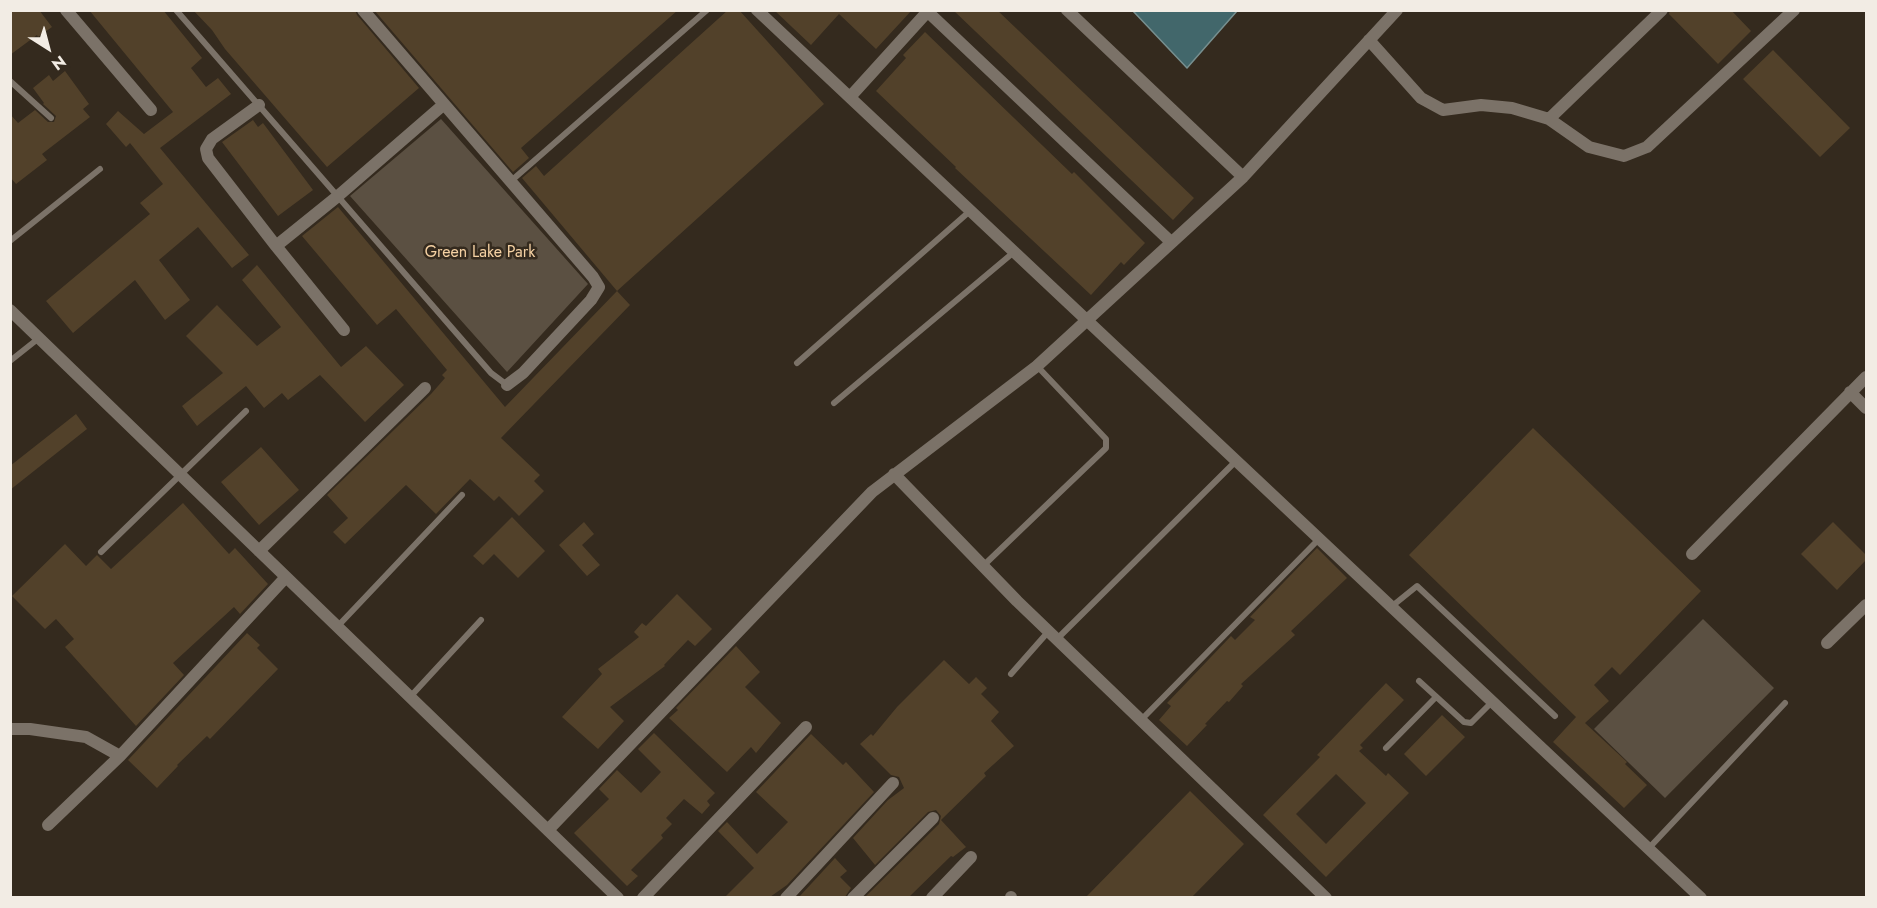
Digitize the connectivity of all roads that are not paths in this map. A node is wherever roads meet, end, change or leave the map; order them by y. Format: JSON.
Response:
{"nodes":[{"id":1,"x":66,"y":10,"type":"edge"},
{"id":2,"x":176,"y":10,"type":"edge"},
{"id":3,"x":363,"y":10,"type":"edge"},
{"id":4,"x":708,"y":10,"type":"edge"},
{"id":5,"x":757,"y":10,"type":"edge"},
{"id":6,"x":1067,"y":10,"type":"edge"},
{"id":7,"x":1396,"y":10,"type":"edge"},
{"id":8,"x":1662,"y":10,"type":"edge"},
{"id":9,"x":1794,"y":10,"type":"edge"},
{"id":10,"x":928,"y":11,"type":"edge"},
{"id":11,"x":1369,"y":40,"type":"junction"},
{"id":12,"x":10,"y":81,"type":"edge"},
{"id":13,"x":850,"y":96,"type":"junction"},
{"id":14,"x":259,"y":105,"type":"junction"},
{"id":15,"x":443,"y":105,"type":"junction"},
{"id":16,"x":151,"y":110,"type":"dead end"},
{"id":17,"x":51,"y":118,"type":"dead end"},
{"id":18,"x":1549,"y":119,"type":"junction"},
{"id":19,"x":100,"y":170,"type":"dead end"},
{"id":20,"x":1243,"y":177,"type":"junction"},
{"id":21,"x":511,"y":181,"type":"junction"},
{"id":22,"x":338,"y":196,"type":"junction"},
{"id":23,"x":970,"y":211,"type":"junction"},
{"id":24,"x":10,"y":241,"type":"edge"},
{"id":25,"x":1171,"y":242,"type":"junction"},
{"id":26,"x":276,"y":246,"type":"junction"},
{"id":27,"x":1014,"y":252,"type":"junction"},
{"id":28,"x":10,"y":310,"type":"edge"},
{"id":29,"x":1086,"y":321,"type":"junction"},
{"id":30,"x":344,"y":330,"type":"dead end"},
{"id":31,"x":39,"y":338,"type":"junction"},
{"id":32,"x":10,"y":361,"type":"edge"},
{"id":33,"x":797,"y":363,"type":"dead end"},
{"id":34,"x":1037,"y":366,"type":"junction"},
{"id":35,"x":1866,"y":377,"type":"edge"},
{"id":36,"x":507,"y":385,"type":"joint"},
{"id":37,"x":425,"y":388,"type":"dead end"},
{"id":38,"x":1850,"y":392,"type":"junction"},
{"id":39,"x":834,"y":403,"type":"dead end"},
{"id":40,"x":1866,"y":408,"type":"edge"},
{"id":41,"x":246,"y":411,"type":"dead end"},
{"id":42,"x":1235,"y":462,"type":"junction"},
{"id":43,"x":180,"y":474,"type":"junction"},
{"id":44,"x":894,"y":474,"type":"junction"},
{"id":45,"x":462,"y":495,"type":"dead end"},
{"id":46,"x":1318,"y":540,"type":"junction"},
{"id":47,"x":258,"y":550,"type":"junction"},
{"id":48,"x":101,"y":552,"type":"dead end"},
{"id":49,"x":1692,"y":554,"type":"dead end"},
{"id":50,"x":983,"y":567,"type":"junction"},
{"id":51,"x":286,"y":577,"type":"junction"},
{"id":52,"x":1866,"y":605,"type":"edge"},
{"id":53,"x":1391,"y":608,"type":"junction"},
{"id":54,"x":481,"y":620,"type":"dead end"},
{"id":55,"x":337,"y":627,"type":"junction"},
{"id":56,"x":1053,"y":635,"type":"junction"},
{"id":57,"x":1827,"y":643,"type":"dead end"},
{"id":58,"x":1011,"y":674,"type":"dead end"},
{"id":59,"x":1419,"y":681,"type":"dead end"},
{"id":60,"x":410,"y":697,"type":"junction"},
{"id":61,"x":1437,"y":697,"type":"junction"},
{"id":62,"x":1492,"y":702,"type":"junction"},
{"id":63,"x":1785,"y":703,"type":"dead end"},
{"id":64,"x":1555,"y":716,"type":"dead end"},
{"id":65,"x":1142,"y":719,"type":"junction"},
{"id":66,"x":806,"y":727,"type":"dead end"},
{"id":67,"x":10,"y":729,"type":"edge"},
{"id":68,"x":1386,"y":748,"type":"dead end"},
{"id":69,"x":120,"y":756,"type":"junction"},
{"id":70,"x":893,"y":783,"type":"dead end"},
{"id":71,"x":933,"y":818,"type":"dead end"},
{"id":72,"x":48,"y":825,"type":"dead end"},
{"id":73,"x":548,"y":830,"type":"junction"},
{"id":74,"x":1648,"y":848,"type":"junction"},
{"id":75,"x":971,"y":857,"type":"dead end"},
{"id":76,"x":618,"y":897,"type":"edge"},
{"id":77,"x":643,"y":897,"type":"edge"},
{"id":78,"x":786,"y":897,"type":"edge"},
{"id":79,"x":853,"y":897,"type":"edge"},
{"id":80,"x":932,"y":897,"type":"edge"},
{"id":81,"x":1326,"y":897,"type":"edge"},
{"id":82,"x":1701,"y":897,"type":"edge"}],
"edges":[{"from":1,"to":16,"type":"street"},
{"from":2,"to":14,"type":"lane"},
{"from":3,"to":15,"type":"street"},
{"from":4,"to":21,"type":"lane"},
{"from":5,"to":13,"type":"street"},
{"from":6,"to":20,"type":"street"},
{"from":7,"to":11,"type":"street"},
{"from":8,"to":18,"type":"street"},
{"from":9,"to":18,"type":"street"},
{"from":10,"to":13,"type":"street"},
{"from":10,"to":25,"type":"street"},
{"from":11,"to":18,"type":"street"},
{"from":11,"to":20,"type":"street"},
{"from":12,"to":17,"type":"lane"},
{"from":13,"to":23,"type":"street"},
{"from":14,"to":22,"type":"lane"},
{"from":14,"to":26,"type":"street"},
{"from":15,"to":21,"type":"street"},
{"from":15,"to":22,"type":"street"},
{"from":19,"to":24,"type":"lane"},
{"from":20,"to":25,"type":"street"},
{"from":21,"to":36,"type":"street"},
{"from":22,"to":26,"type":"street"},
{"from":22,"to":36,"type":"lane"},
{"from":23,"to":27,"type":"street"},
{"from":23,"to":33,"type":"lane"},
{"from":25,"to":29,"type":"street"},
{"from":26,"to":30,"type":"street"},
{"from":27,"to":29,"type":"street"},
{"from":27,"to":39,"type":"lane"},
{"from":28,"to":31,"type":"street"},
{"from":29,"to":34,"type":"street"},
{"from":29,"to":42,"type":"street"},
{"from":31,"to":32,"type":"lane"},
{"from":31,"to":43,"type":"street"},
{"from":34,"to":44,"type":"street"},
{"from":34,"to":50,"type":"lane"},
{"from":35,"to":38,"type":"street"},
{"from":37,"to":47,"type":"street"},
{"from":38,"to":40,"type":"street"},
{"from":38,"to":49,"type":"street"},
{"from":41,"to":43,"type":"lane"},
{"from":42,"to":46,"type":"street"},
{"from":42,"to":56,"type":"lane"},
{"from":43,"to":47,"type":"street"},
{"from":43,"to":48,"type":"lane"},
{"from":44,"to":50,"type":"street"},
{"from":44,"to":73,"type":"street"},
{"from":45,"to":55,"type":"lane"},
{"from":46,"to":53,"type":"street"},
{"from":46,"to":65,"type":"lane"},
{"from":47,"to":51,"type":"street"},
{"from":50,"to":56,"type":"street"},
{"from":51,"to":55,"type":"street"},
{"from":51,"to":69,"type":"street"},
{"from":52,"to":57,"type":"street"},
{"from":53,"to":62,"type":"street"},
{"from":53,"to":64,"type":"lane"},
{"from":54,"to":60,"type":"lane"},
{"from":55,"to":60,"type":"street"},
{"from":56,"to":58,"type":"lane"},
{"from":56,"to":65,"type":"street"},
{"from":59,"to":61,"type":"lane"},
{"from":60,"to":73,"type":"street"},
{"from":61,"to":62,"type":"lane"},
{"from":61,"to":68,"type":"lane"},
{"from":62,"to":74,"type":"street"},
{"from":63,"to":74,"type":"lane"},
{"from":65,"to":81,"type":"street"},
{"from":66,"to":77,"type":"street"},
{"from":67,"to":69,"type":"street"},
{"from":69,"to":72,"type":"street"},
{"from":70,"to":78,"type":"street"},
{"from":71,"to":79,"type":"street"},
{"from":73,"to":76,"type":"street"},
{"from":74,"to":82,"type":"street"},
{"from":75,"to":80,"type":"street"}]}
